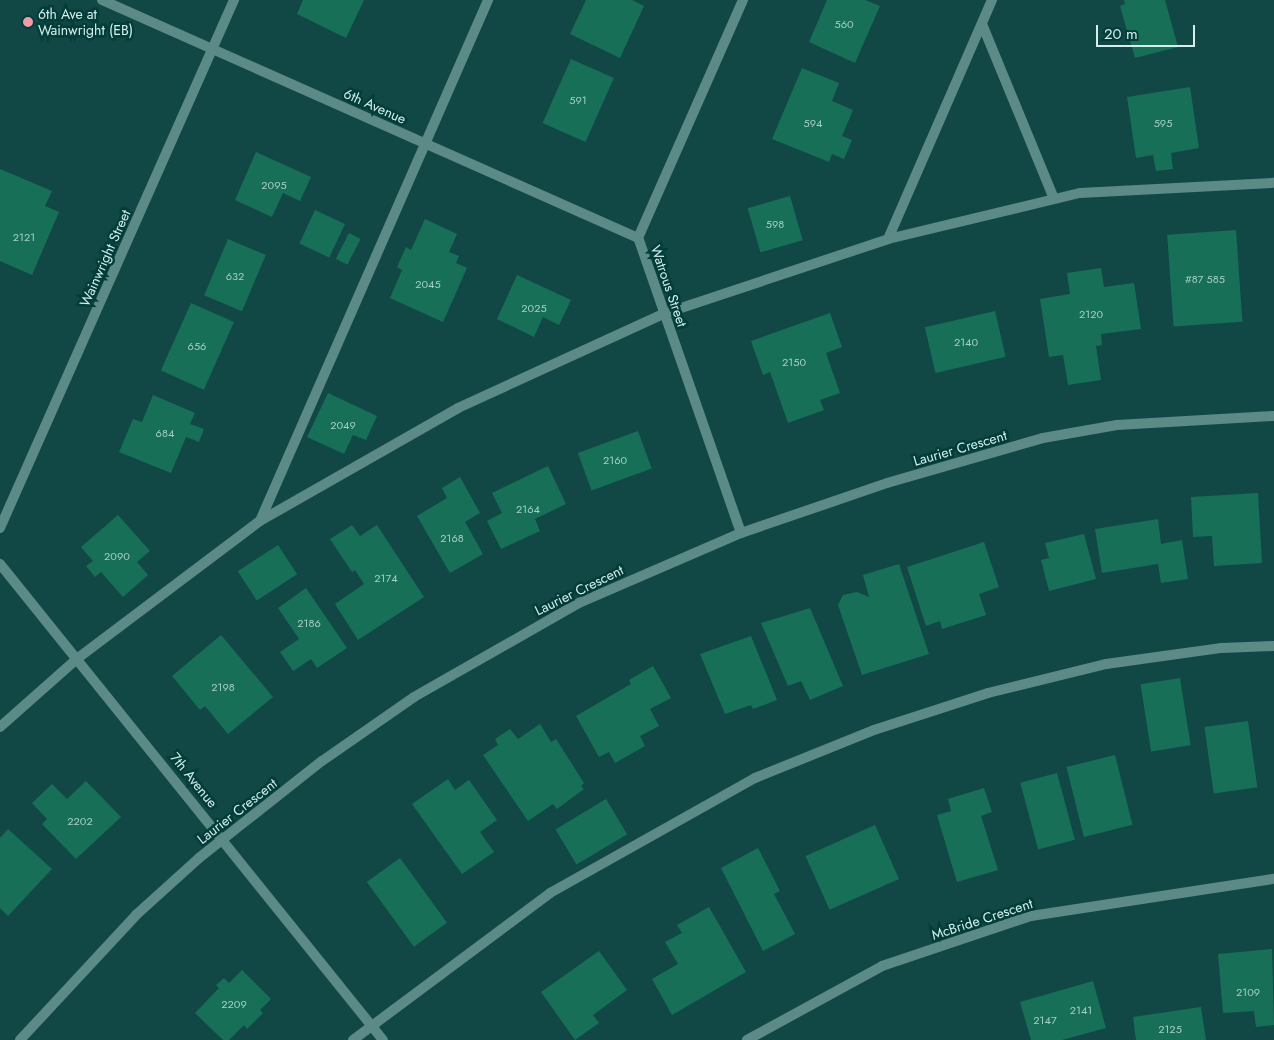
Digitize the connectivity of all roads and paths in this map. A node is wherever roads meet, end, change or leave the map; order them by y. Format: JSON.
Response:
{"nodes":[{"id":1,"x":102,"y":0,"type":"edge"},
{"id":2,"x":234,"y":0,"type":"edge"},
{"id":3,"x":488,"y":0,"type":"edge"},
{"id":4,"x":743,"y":0,"type":"edge"},
{"id":5,"x":992,"y":0,"type":"edge"},
{"id":6,"x":982,"y":24,"type":"junction"},
{"id":7,"x":213,"y":48,"type":"junction"},
{"id":8,"x":424,"y":143,"type":"junction"},
{"id":9,"x":1274,"y":183,"type":"edge"},
{"id":10,"x":1054,"y":199,"type":"junction"},
{"id":11,"x":638,"y":238,"type":"junction"},
{"id":12,"x":888,"y":239,"type":"junction"},
{"id":13,"x":663,"y":314,"type":"junction"},
{"id":14,"x":1274,"y":416,"type":"edge"},
{"id":15,"x":260,"y":521,"type":"junction"},
{"id":16,"x":0,"y":528,"type":"edge"},
{"id":17,"x":741,"y":533,"type":"junction"},
{"id":18,"x":0,"y":564,"type":"edge"},
{"id":19,"x":1274,"y":646,"type":"edge"},
{"id":20,"x":78,"y":658,"type":"junction"},
{"id":21,"x":0,"y":727,"type":"edge"},
{"id":22,"x":224,"y":838,"type":"junction"},
{"id":23,"x":1274,"y":879,"type":"edge"},
{"id":24,"x":371,"y":1025,"type":"junction"},
{"id":25,"x":20,"y":1040,"type":"edge"},
{"id":26,"x":353,"y":1040,"type":"edge"},
{"id":27,"x":383,"y":1040,"type":"edge"},
{"id":28,"x":747,"y":1040,"type":"edge"}],
"edges":[{"from":1,"to":7,"type":"street","name":"6th Avenue"},
{"from":2,"to":7,"type":"street","name":"Wainwright Street"},
{"from":3,"to":8,"type":"street"},
{"from":4,"to":11,"type":"street","name":"Watrous Street"},
{"from":5,"to":6,"type":"street"},
{"from":6,"to":10,"type":"street"},
{"from":6,"to":12,"type":"street"},
{"from":7,"to":8,"type":"street","name":"6th Avenue"},
{"from":7,"to":16,"type":"street","name":"Wainwright Street"},
{"from":8,"to":11,"type":"street","name":"6th Avenue"},
{"from":8,"to":15,"type":"street"},
{"from":9,"to":10,"type":"street"},
{"from":10,"to":12,"type":"street"},
{"from":11,"to":13,"type":"street","name":"Watrous Street"},
{"from":12,"to":13,"type":"street"},
{"from":13,"to":15,"type":"street"},
{"from":13,"to":17,"type":"street","name":"Watrous Street"},
{"from":14,"to":17,"type":"street","name":"Laurier Crescent"},
{"from":15,"to":20,"type":"street"},
{"from":17,"to":22,"type":"street","name":"Laurier Crescent"},
{"from":18,"to":20,"type":"street","name":"7th Avenue"},
{"from":19,"to":24,"type":"street"},
{"from":20,"to":21,"type":"street"},
{"from":20,"to":22,"type":"street","name":"7th Avenue"},
{"from":22,"to":24,"type":"street","name":"7th Avenue"},
{"from":22,"to":25,"type":"street","name":"Laurier Crescent"},
{"from":23,"to":28,"type":"street","name":"McBride Crescent"},
{"from":24,"to":26,"type":"street"},
{"from":24,"to":27,"type":"street","name":"7th Avenue"}]}
